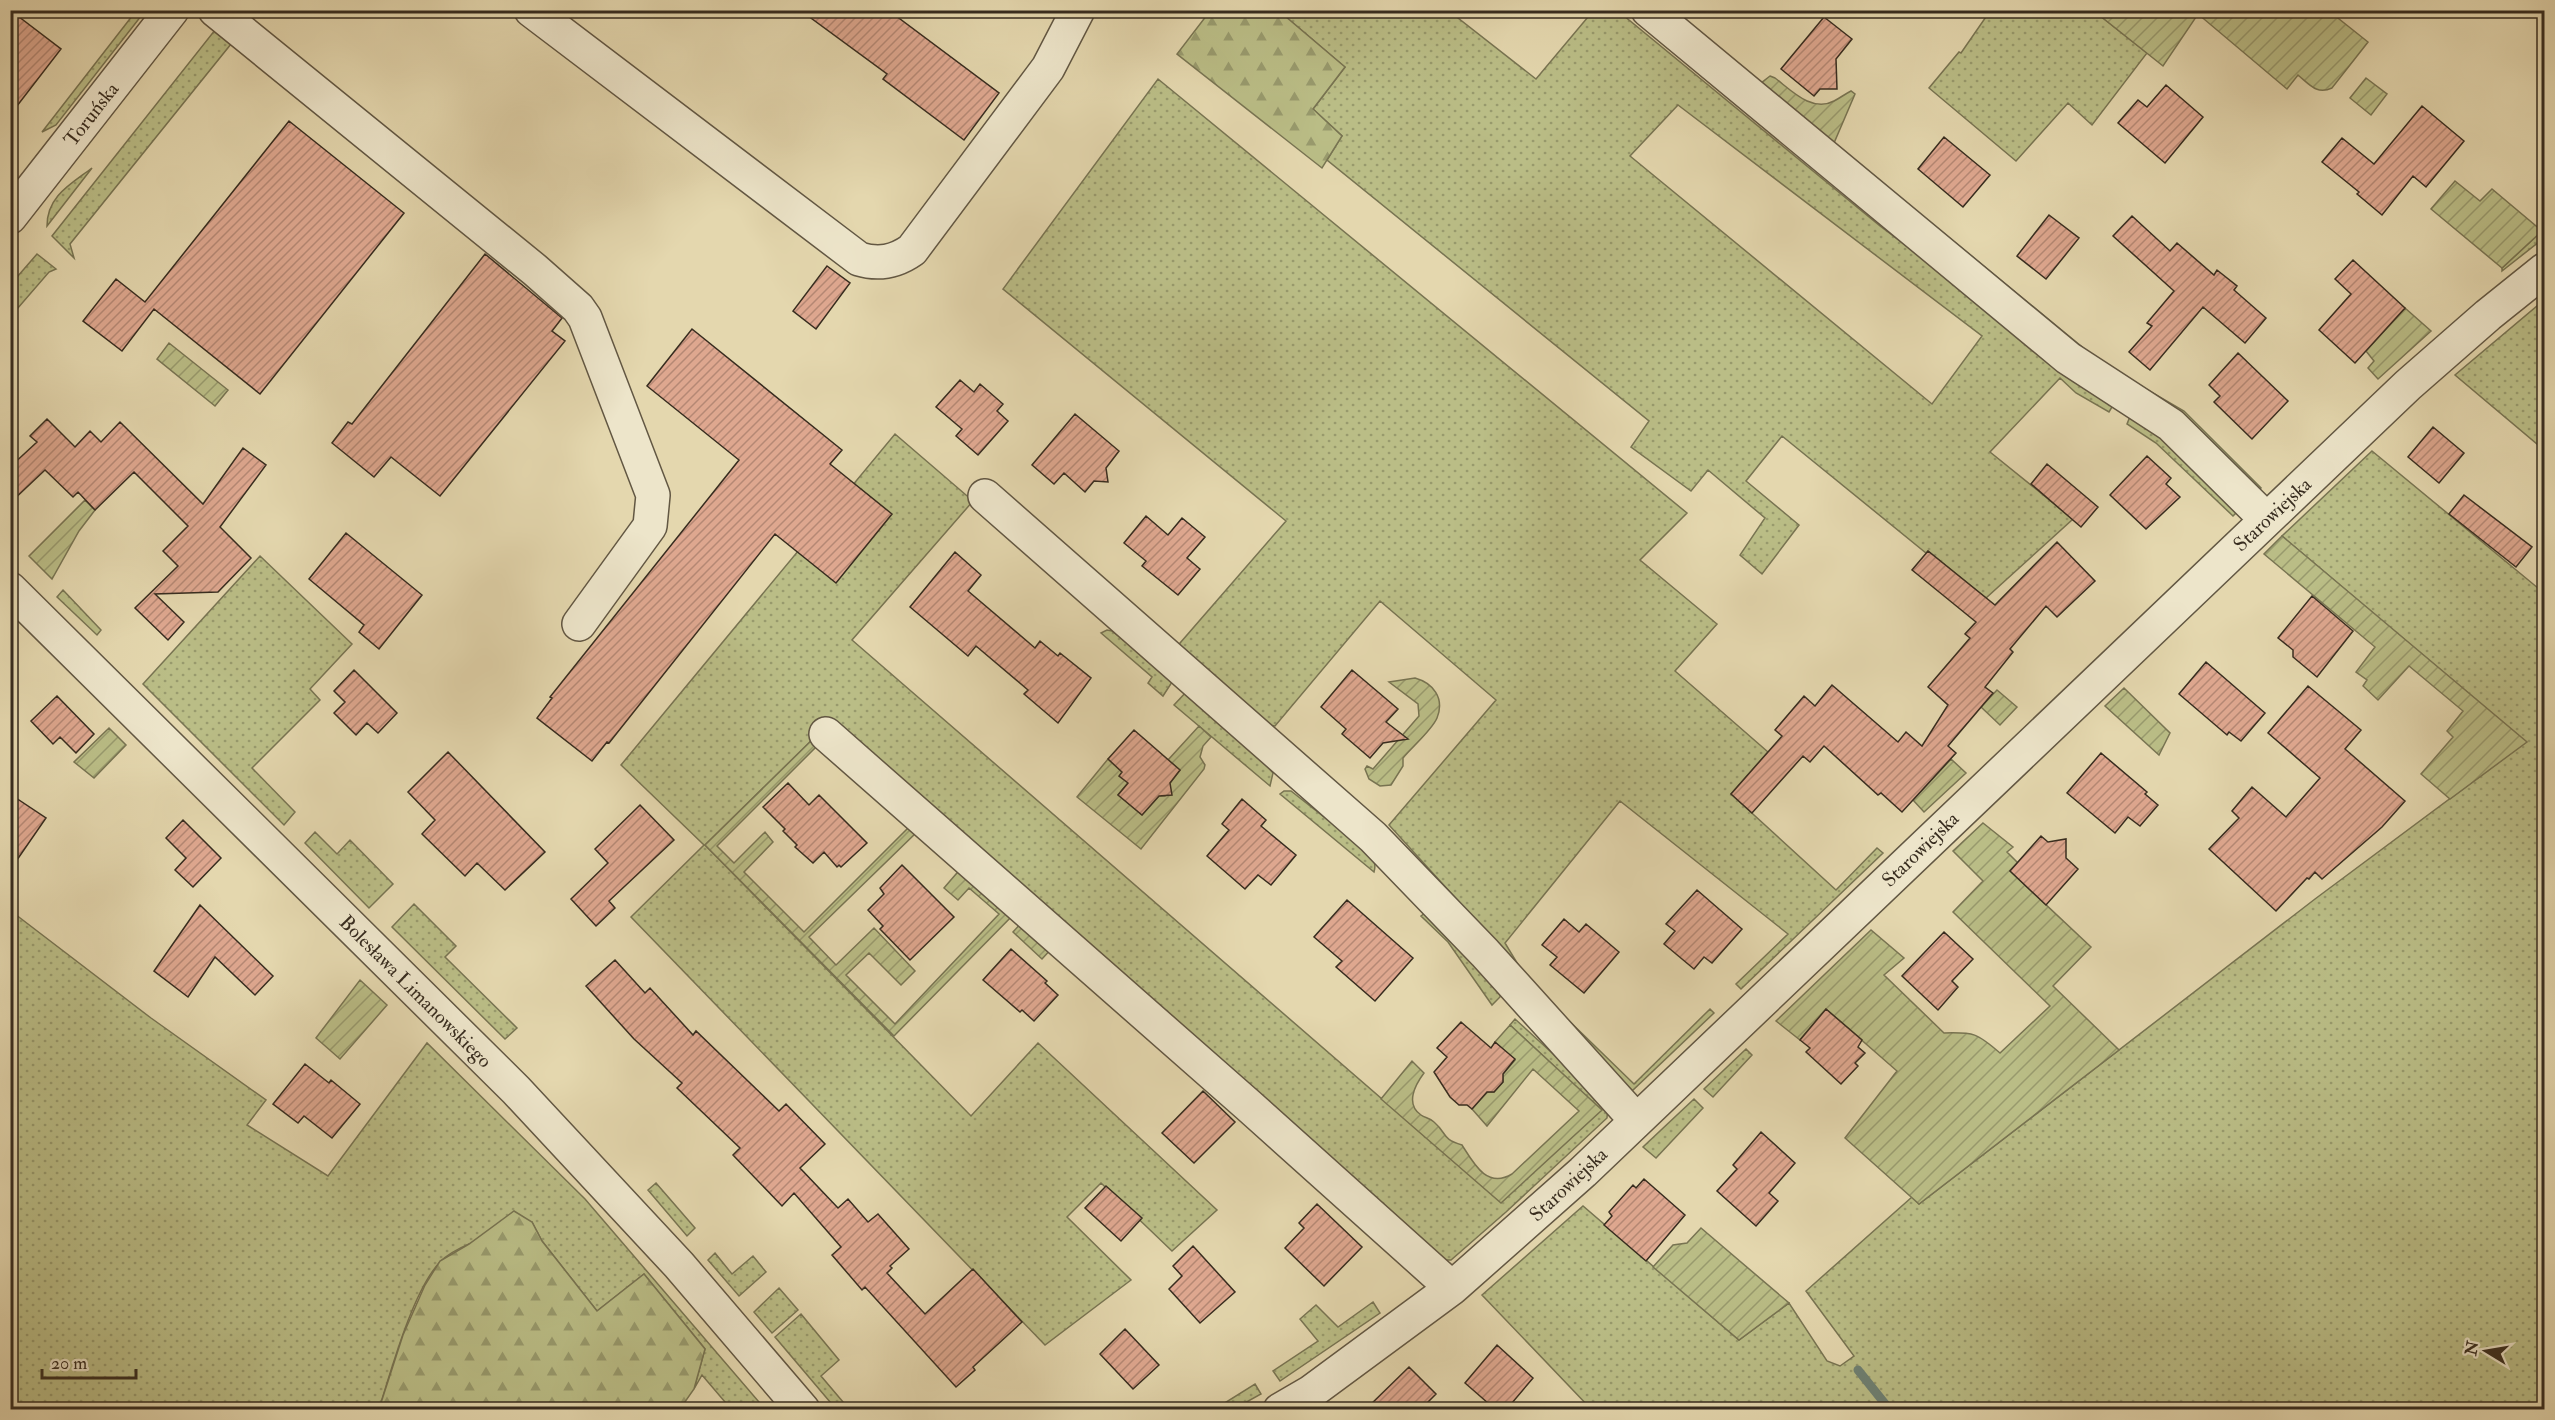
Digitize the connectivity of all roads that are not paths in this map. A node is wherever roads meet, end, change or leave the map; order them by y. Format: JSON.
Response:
{"nodes":[{"id":1,"x":172,"y":10,"type":"edge"},
{"id":2,"x":215,"y":10,"type":"edge"},
{"id":3,"x":531,"y":10,"type":"edge"},
{"id":4,"x":1078,"y":10,"type":"edge"},
{"id":5,"x":1648,"y":10,"type":"edge"},
{"id":6,"x":10,"y":217,"type":"edge"},
{"id":7,"x":2544,"y":270,"type":"edge"},
{"id":8,"x":986,"y":496,"type":"dead end"},
{"id":9,"x":2266,"y":519,"type":"junction"},
{"id":10,"x":10,"y":589,"type":"edge"},
{"id":11,"x":579,"y":624,"type":"dead end"},
{"id":12,"x":826,"y":734,"type":"dead end"},
{"id":13,"x":1635,"y":1119,"type":"junction"},
{"id":14,"x":1452,"y":1288,"type":"junction"},
{"id":15,"x":803,"y":1410,"type":"edge"},
{"id":16,"x":1280,"y":1410,"type":"edge"}],
"edges":[{"from":1,"to":6,"type":"street","name":"Toruńska"},
{"from":2,"to":11,"type":"street"},
{"from":3,"to":4,"type":"street"},
{"from":5,"to":9,"type":"street"},
{"from":7,"to":9,"type":"street","name":"Starowiejska"},
{"from":8,"to":13,"type":"street"},
{"from":9,"to":13,"type":"street","name":"Starowiejska"},
{"from":10,"to":15,"type":"street","name":"Bolesława Limanowskiego"},
{"from":12,"to":14,"type":"street"},
{"from":13,"to":14,"type":"street","name":"Starowiejska"},
{"from":14,"to":16,"type":"street","name":"Starowiejska"}]}
